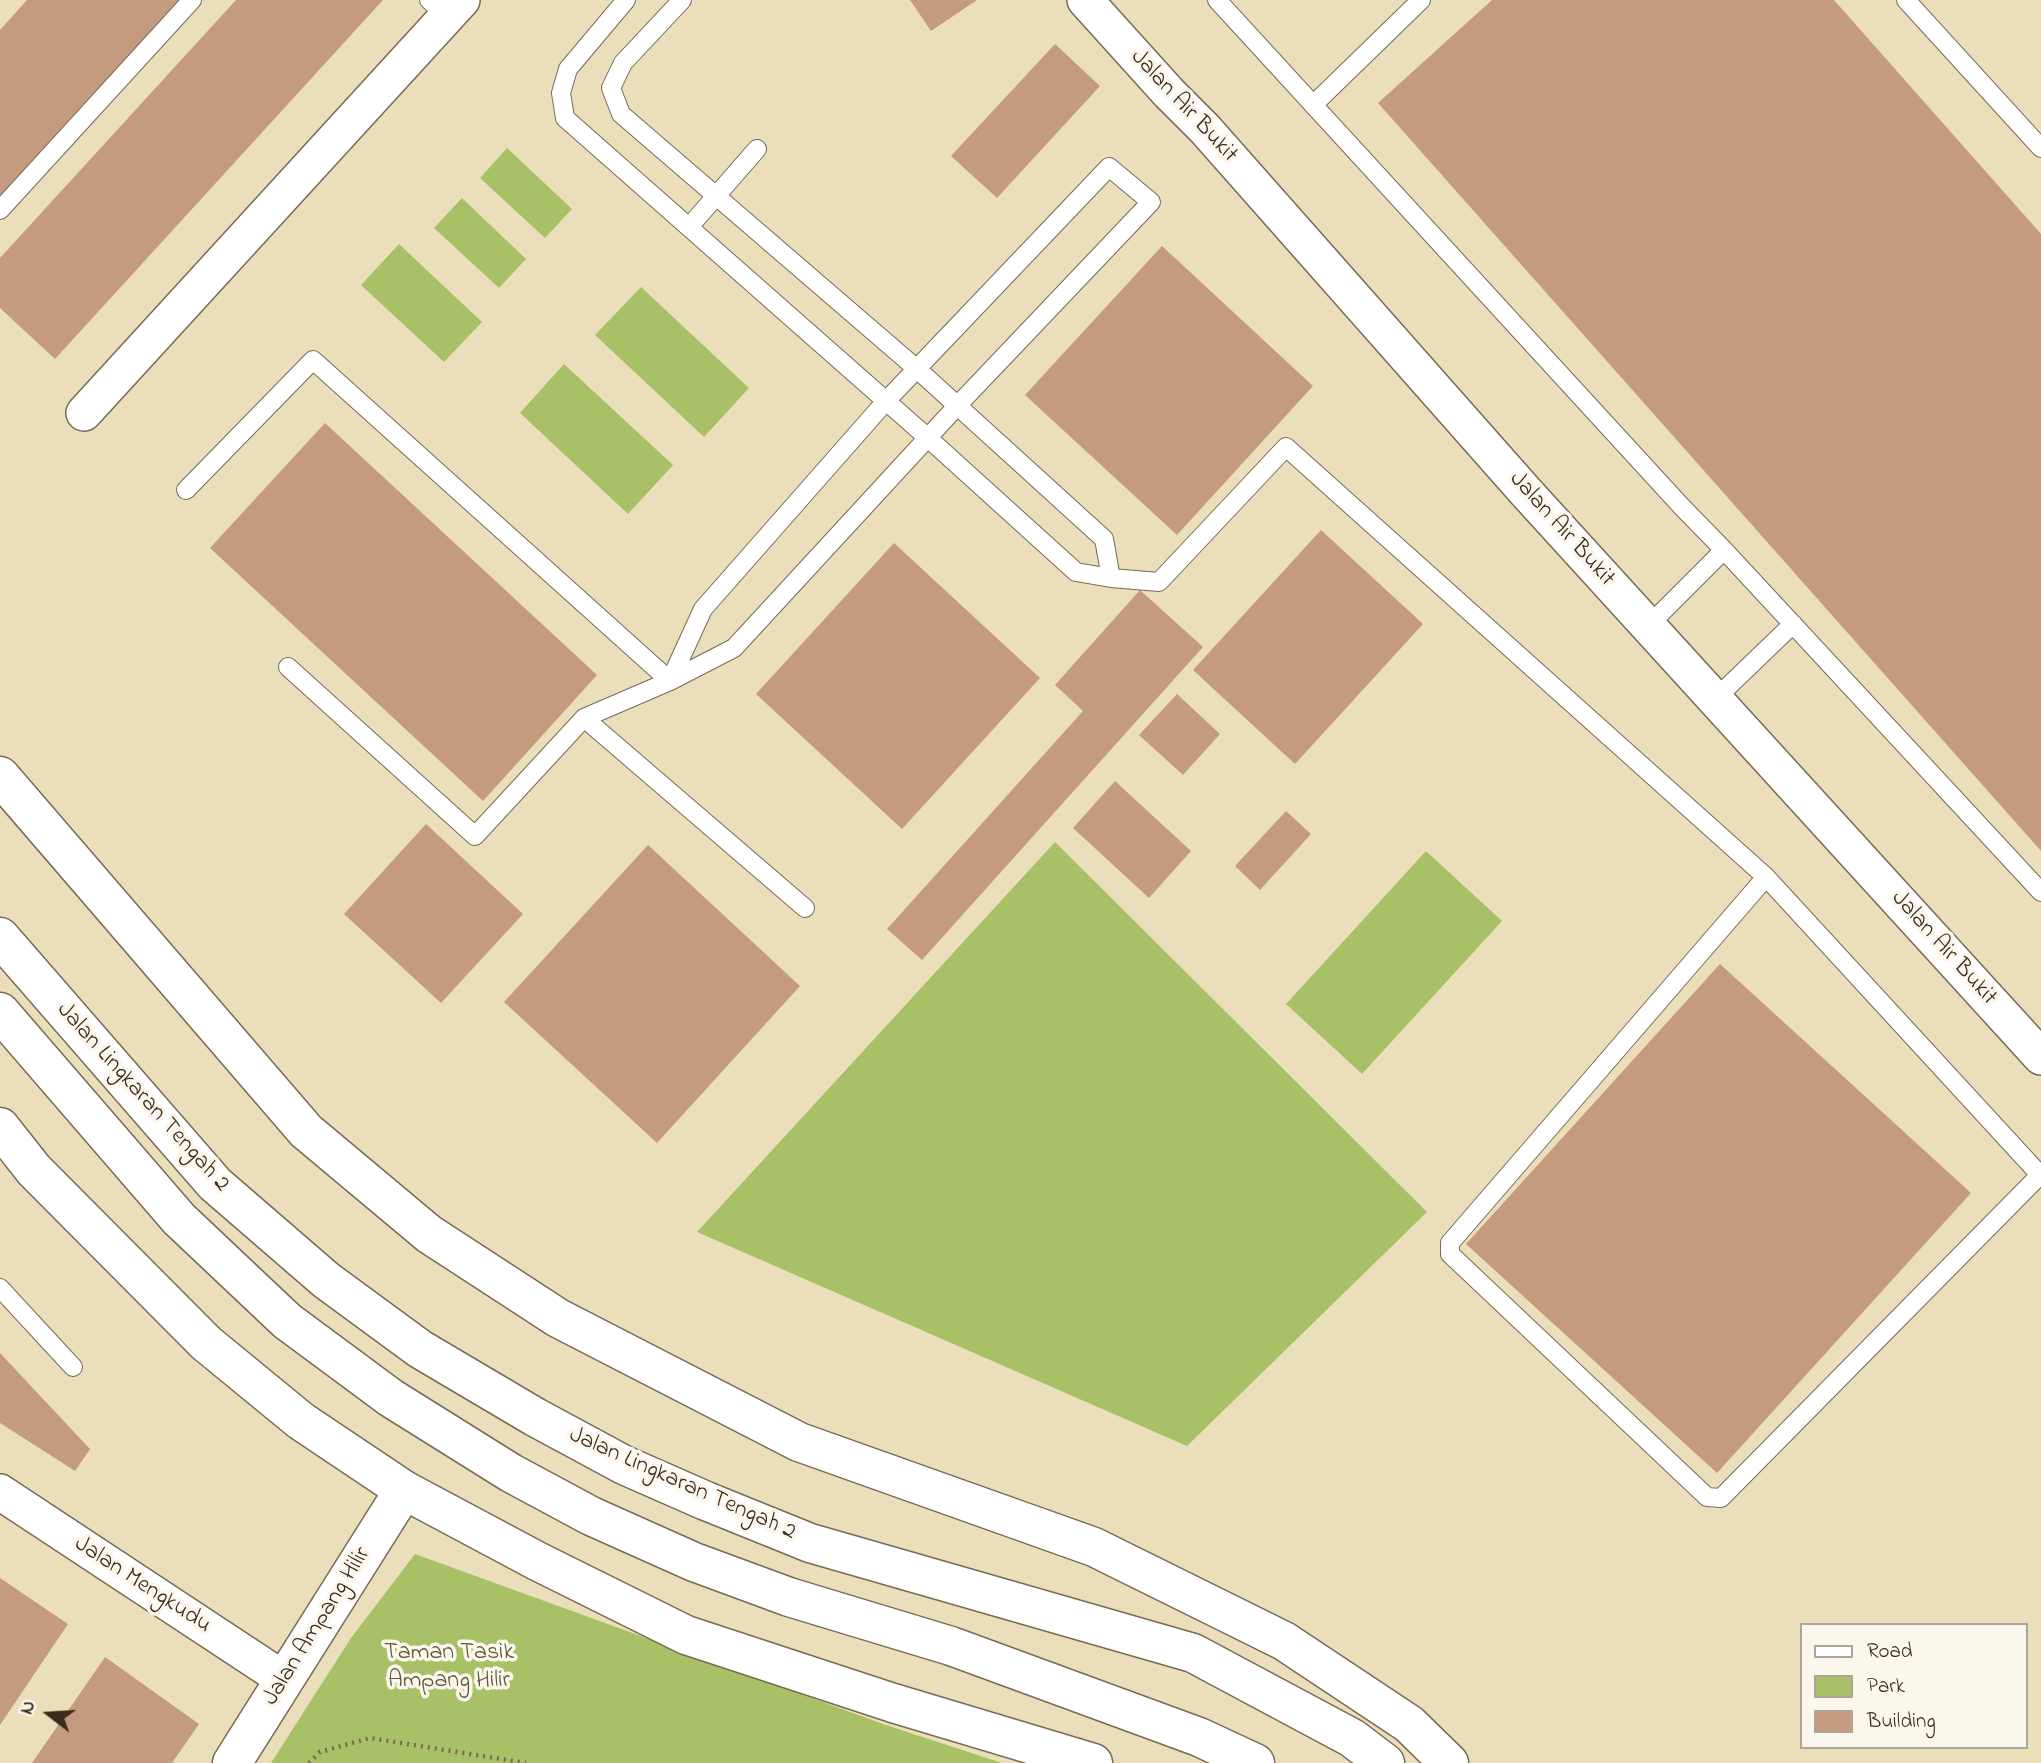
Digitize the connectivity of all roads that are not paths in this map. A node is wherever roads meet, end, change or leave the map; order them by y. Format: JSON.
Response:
{"nodes":[{"id":1,"x":192,"y":0,"type":"edge"},
{"id":2,"x":626,"y":0,"type":"edge"},
{"id":3,"x":682,"y":0,"type":"edge"},
{"id":4,"x":1084,"y":0,"type":"edge"},
{"id":5,"x":1217,"y":0,"type":"edge"},
{"id":6,"x":1421,"y":0,"type":"edge"},
{"id":7,"x":1906,"y":0,"type":"edge"},
{"id":8,"x":446,"y":5,"type":"edge"},
{"id":9,"x":1312,"y":105,"type":"junction"},
{"id":10,"x":2041,"y":148,"type":"edge"},
{"id":11,"x":757,"y":149,"type":"dead end"},
{"id":12,"x":717,"y":196,"type":"junction"},
{"id":13,"x":0,"y":210,"type":"edge"},
{"id":14,"x":689,"y":227,"type":"junction"},
{"id":15,"x":917,"y":369,"type":"junction"},
{"id":16,"x":886,"y":401,"type":"junction"},
{"id":17,"x":957,"y":406,"type":"junction"},
{"id":18,"x":85,"y":413,"type":"dead end"},
{"id":19,"x":928,"y":438,"type":"junction"},
{"id":20,"x":186,"y":490,"type":"dead end"},
{"id":21,"x":1724,"y":550,"type":"junction"},
{"id":22,"x":1111,"y":578,"type":"junction"},
{"id":23,"x":1793,"y":624,"type":"junction"},
{"id":24,"x":1648,"y":626,"type":"junction"},
{"id":25,"x":288,"y":667,"type":"dead end"},
{"id":26,"x":670,"y":681,"type":"junction"},
{"id":27,"x":1714,"y":699,"type":"junction"},
{"id":28,"x":584,"y":718,"type":"junction"},
{"id":29,"x":0,"y":776,"type":"edge"},
{"id":30,"x":1766,"y":877,"type":"junction"},
{"id":31,"x":2041,"y":892,"type":"edge"},
{"id":32,"x":805,"y":908,"type":"dead end"},
{"id":33,"x":0,"y":937,"type":"edge"},
{"id":34,"x":0,"y":1012,"type":"edge"},
{"id":35,"x":2041,"y":1057,"type":"edge"},
{"id":36,"x":0,"y":1127,"type":"edge"},
{"id":37,"x":2041,"y":1175,"type":"edge"},
{"id":38,"x":0,"y":1288,"type":"edge"},
{"id":39,"x":74,"y":1367,"type":"dead end"},
{"id":40,"x":404,"y":1490,"type":"junction"},
{"id":41,"x":0,"y":1492,"type":"edge"},
{"id":42,"x":285,"y":1680,"type":"junction"},
{"id":43,"x":232,"y":1763,"type":"edge"},
{"id":44,"x":1093,"y":1763,"type":"edge"},
{"id":45,"x":1255,"y":1763,"type":"edge"},
{"id":46,"x":1385,"y":1763,"type":"edge"},
{"id":47,"x":1449,"y":1763,"type":"edge"}],
"edges":[{"from":1,"to":13,"type":"lane"},
{"from":2,"to":14,"type":"lane"},
{"from":3,"to":12,"type":"lane"},
{"from":4,"to":24,"type":"street","name":"Jalan Air Bukit"},
{"from":5,"to":9,"type":"lane"},
{"from":6,"to":9,"type":"lane"},
{"from":7,"to":10,"type":"lane"},
{"from":8,"to":18,"type":"street"},
{"from":9,"to":21,"type":"lane"},
{"from":11,"to":12,"type":"lane"},
{"from":12,"to":14,"type":"lane"},
{"from":12,"to":15,"type":"lane"},
{"from":14,"to":16,"type":"lane"},
{"from":15,"to":16,"type":"lane"},
{"from":15,"to":17,"type":"lane"},
{"from":15,"to":17,"type":"lane"},
{"from":16,"to":19,"type":"lane"},
{"from":16,"to":26,"type":"lane"},
{"from":17,"to":19,"type":"lane"},
{"from":17,"to":22,"type":"lane"},
{"from":19,"to":22,"type":"lane"},
{"from":19,"to":26,"type":"lane"},
{"from":20,"to":26,"type":"lane"},
{"from":21,"to":23,"type":"lane"},
{"from":21,"to":24,"type":"lane"},
{"from":22,"to":30,"type":"lane"},
{"from":23,"to":27,"type":"lane"},
{"from":23,"to":31,"type":"lane"},
{"from":24,"to":27,"type":"street","name":"Jalan Air Bukit"},
{"from":25,"to":28,"type":"lane"},
{"from":26,"to":28,"type":"lane"},
{"from":27,"to":35,"type":"street","name":"Jalan Air Bukit"},
{"from":28,"to":32,"type":"lane"},
{"from":29,"to":47,"type":"main road"},
{"from":30,"to":37,"type":"lane"},
{"from":30,"to":37,"type":"lane"},
{"from":33,"to":46,"type":"main road","name":"Jalan Lingkaran Tengah 2"},
{"from":34,"to":45,"type":"main road","name":"Jalan Lingkaran Tengah 2"},
{"from":36,"to":40,"type":"main road"},
{"from":38,"to":39,"type":"lane"},
{"from":40,"to":42,"type":"main road","name":"Jalan Ampang Hilir"},
{"from":40,"to":44,"type":"main road"},
{"from":41,"to":42,"type":"street","name":"Jalan Mengkudu"},
{"from":42,"to":43,"type":"main road","name":"Jalan Ampang Hilir"}]}
